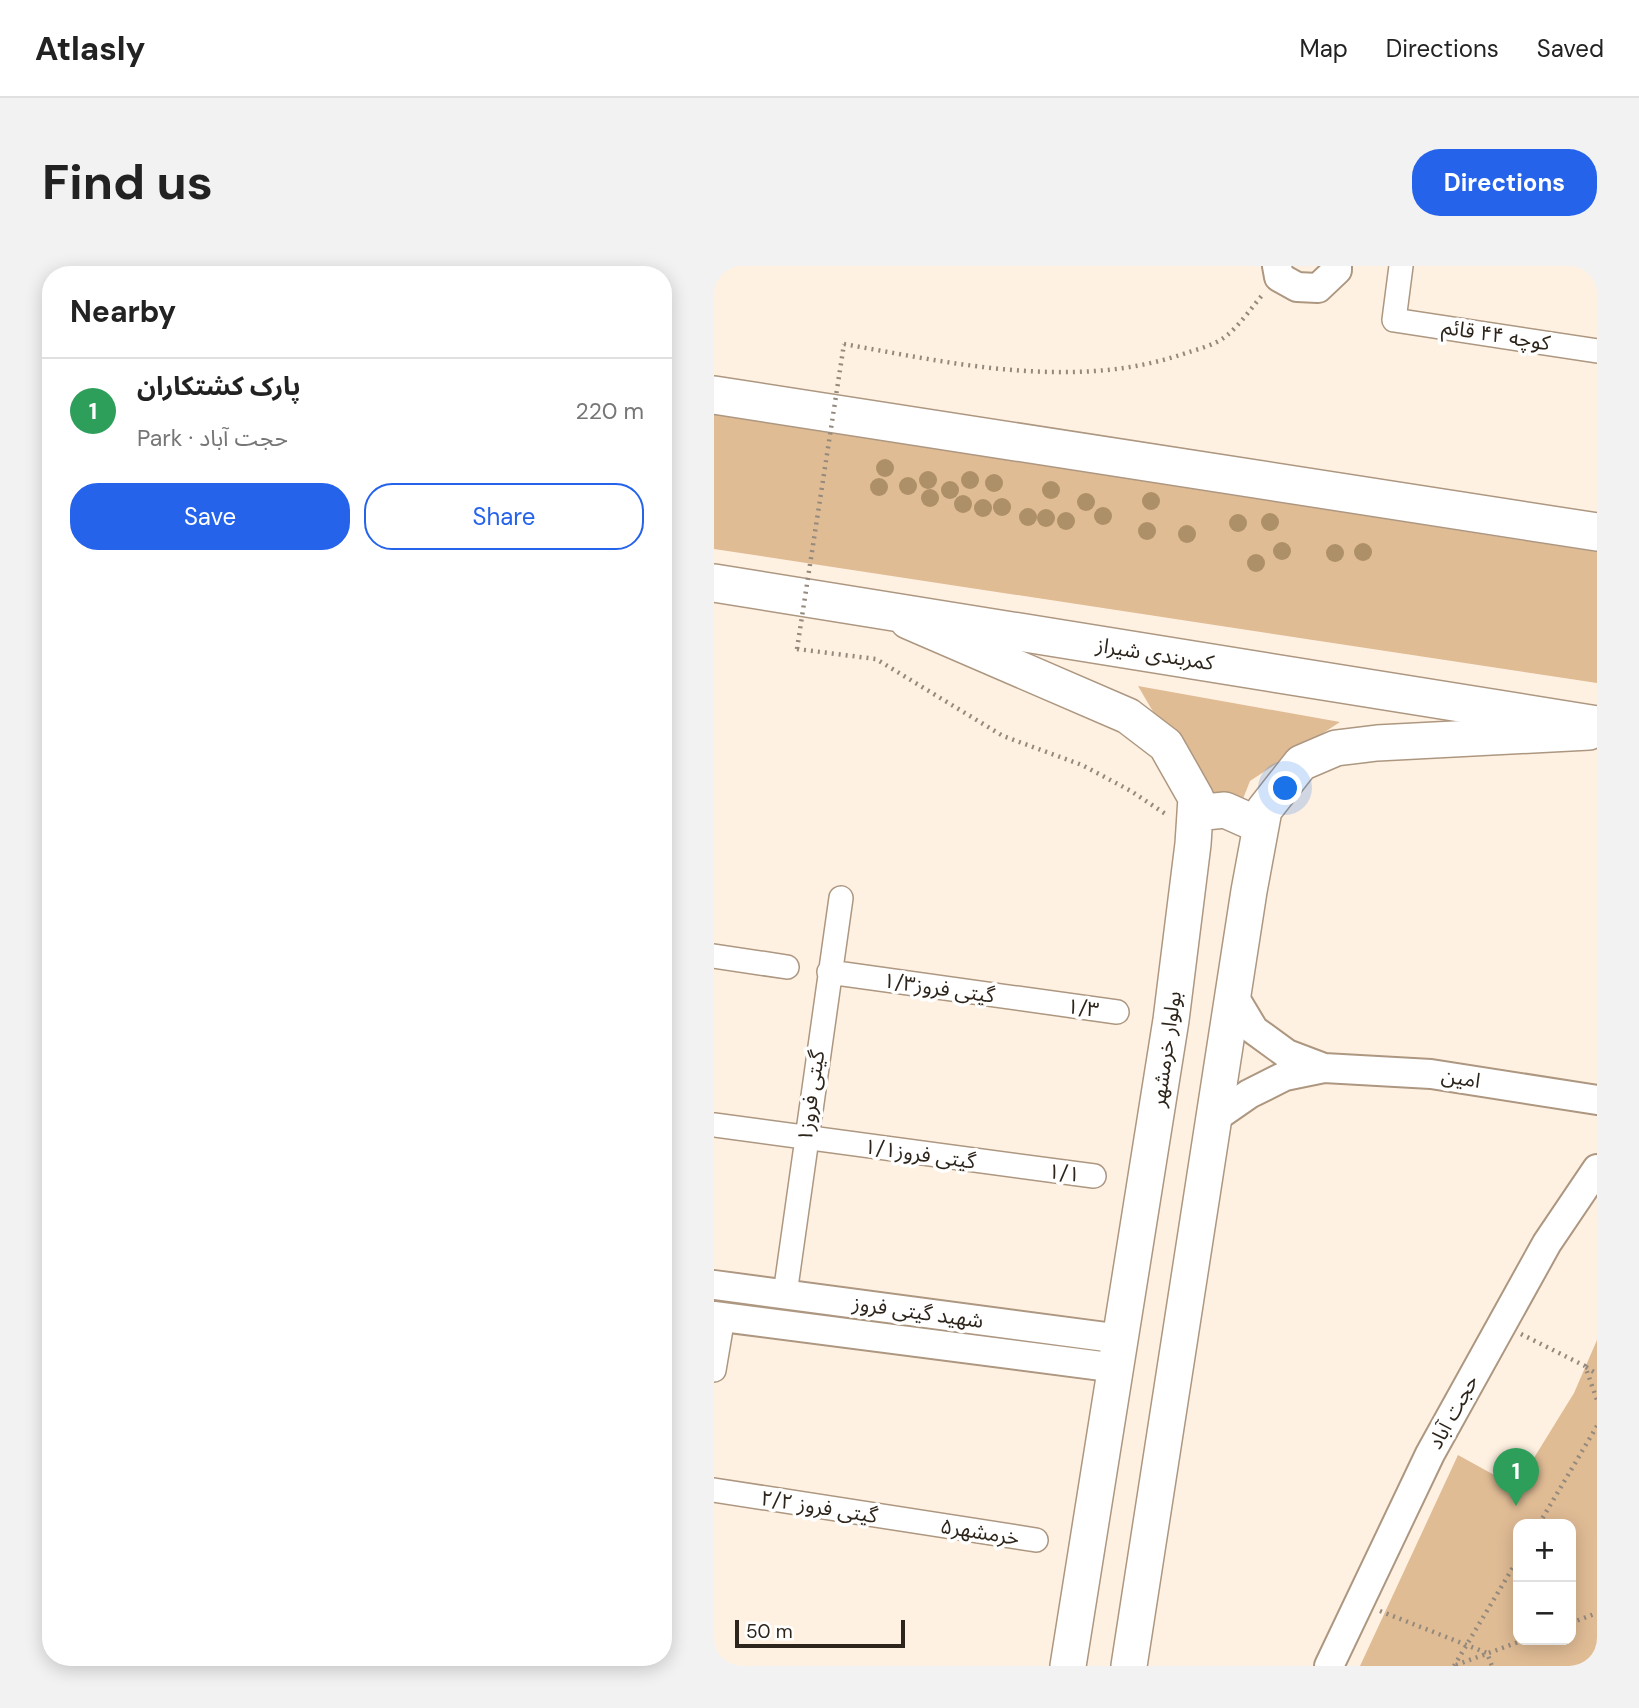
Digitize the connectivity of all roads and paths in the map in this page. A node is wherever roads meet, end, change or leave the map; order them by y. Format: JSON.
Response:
{"nodes":[{"id":1,"x":1401,"y":266,"type":"edge"},
{"id":2,"x":1337,"y":268,"type":"edge"},
{"id":3,"x":1278,"y":272,"type":"edge"},
{"id":4,"x":1597,"y":351,"type":"edge"},
{"id":5,"x":714,"y":394,"type":"edge"},
{"id":6,"x":1597,"y":532,"type":"edge"},
{"id":7,"x":714,"y":583,"type":"edge"},
{"id":8,"x":886,"y":611,"type":"junction"},
{"id":9,"x":1597,"y":725,"type":"edge"},
{"id":10,"x":1597,"y":732,"type":"edge"},
{"id":11,"x":1194,"y":823,"type":"junction"},
{"id":12,"x":1261,"y":826,"type":"junction"},
{"id":13,"x":841,"y":898,"type":"dead end"},
{"id":14,"x":714,"y":956,"type":"edge"},
{"id":15,"x":787,"y":967,"type":"dead end"},
{"id":16,"x":829,"y":972,"type":"junction"},
{"id":17,"x":1233,"y":995,"type":"junction"},
{"id":18,"x":1050,"y":1003,"type":"joint"},
{"id":19,"x":1117,"y":1013,"type":"dead end"},
{"id":20,"x":1324,"y":1068,"type":"junction"},
{"id":21,"x":1597,"y":1100,"type":"edge"},
{"id":22,"x":1213,"y":1119,"type":"junction"},
{"id":23,"x":714,"y":1125,"type":"edge"},
{"id":24,"x":805,"y":1139,"type":"junction"},
{"id":25,"x":1034,"y":1169,"type":"joint"},
{"id":26,"x":1597,"y":1169,"type":"edge"},
{"id":27,"x":1094,"y":1177,"type":"dead end"},
{"id":28,"x":714,"y":1285,"type":"edge"},
{"id":29,"x":785,"y":1294,"type":"junction"},
{"id":30,"x":718,"y":1316,"type":"edge"},
{"id":31,"x":1502,"y":1324,"type":"junction"},
{"id":32,"x":1119,"y":1354,"type":"junction"},
{"id":33,"x":1585,"y":1366,"type":"junction"},
{"id":34,"x":714,"y":1370,"type":"edge"},
{"id":35,"x":1597,"y":1374,"type":"edge"},
{"id":36,"x":1597,"y":1400,"type":"edge"},
{"id":37,"x":1597,"y":1426,"type":"edge"},
{"id":38,"x":714,"y":1490,"type":"edge"},
{"id":39,"x":1542,"y":1519,"type":"edge"},
{"id":40,"x":924,"y":1523,"type":"joint"},
{"id":41,"x":1036,"y":1540,"type":"dead end"},
{"id":42,"x":1513,"y":1567,"type":"edge"},
{"id":43,"x":1359,"y":1603,"type":"junction"},
{"id":44,"x":1597,"y":1613,"type":"edge"},
{"id":45,"x":1576,"y":1621,"type":"edge"},
{"id":46,"x":1513,"y":1644,"type":"edge"},
{"id":47,"x":1466,"y":1646,"type":"junction"},
{"id":48,"x":1487,"y":1654,"type":"junction"},
{"id":49,"x":1068,"y":1666,"type":"edge"},
{"id":50,"x":1129,"y":1666,"type":"edge"},
{"id":51,"x":1329,"y":1666,"type":"edge"},
{"id":52,"x":1455,"y":1666,"type":"edge"},
{"id":53,"x":1492,"y":1666,"type":"edge"}],
"edges":[{"from":1,"to":4,"type":"street","name":"کوچه ۴۴ قائم"},
{"from":2,"to":3,"type":"street"},
{"from":3,"to":11,"type":"path","bridge":true},
{"from":5,"to":6,"type":"highway"},
{"from":7,"to":8,"type":"highway","name":"کمربندی شیراز"},
{"from":8,"to":9,"type":"highway","name":"کمربندی شیراز"},
{"from":8,"to":11,"type":"main road","name":"بولوار خرمشهر"},
{"from":10,"to":12,"type":"main road"},
{"from":11,"to":12,"type":"main road"},
{"from":11,"to":32,"type":"main road","name":"بولوار خرمشهر"},
{"from":12,"to":17,"type":"main road"},
{"from":13,"to":16,"type":"street","name":"۱گیتی فروز"},
{"from":14,"to":15,"type":"street"},
{"from":16,"to":18,"type":"street","name":"۱/۳گیتی فروز"},
{"from":16,"to":24,"type":"street","name":"۱گیتی فروز"},
{"from":17,"to":20,"type":"street"},
{"from":17,"to":22,"type":"main road"},
{"from":18,"to":19,"type":"street","name":"۱/۳"},
{"from":20,"to":21,"type":"street","name":"امین"},
{"from":20,"to":22,"type":"street"},
{"from":22,"to":50,"type":"main road"},
{"from":23,"to":24,"type":"street","name":"۱/۱گیتی فروز"},
{"from":24,"to":25,"type":"street","name":"۱/۱گیتی فروز"},
{"from":24,"to":29,"type":"street","name":"۱گیتی فروز"},
{"from":25,"to":27,"type":"street","name":"۱/۱"},
{"from":26,"to":31,"type":"street","name":"حجت آباد"},
{"from":28,"to":29,"type":"street","name":"شهید گیتی فروز"},
{"from":29,"to":32,"type":"street","name":"شهید گیتی فروز"},
{"from":30,"to":32,"type":"street","name":"شهید گیتی فروز"},
{"from":30,"to":34,"type":"street"},
{"from":31,"to":33,"type":"path"},
{"from":31,"to":43,"type":"street","name":"حجت آباد"},
{"from":32,"to":49,"type":"main road","name":"بولوار خرمشهر"},
{"from":33,"to":35,"type":"path"},
{"from":33,"to":36,"type":"path"},
{"from":37,"to":39,"type":"path"},
{"from":38,"to":40,"type":"street","name":"گیتی فروز ۲/۲"},
{"from":40,"to":41,"type":"street","name":"خرمشهر۵"},
{"from":42,"to":47,"type":"path"},
{"from":43,"to":47,"type":"path"},
{"from":43,"to":51,"type":"street","name":"حجت آباد"},
{"from":44,"to":45,"type":"path"},
{"from":46,"to":48,"type":"path"},
{"from":47,"to":48,"type":"path"},
{"from":47,"to":52,"type":"path"},
{"from":48,"to":52,"type":"path"},
{"from":48,"to":53,"type":"path"}]}
